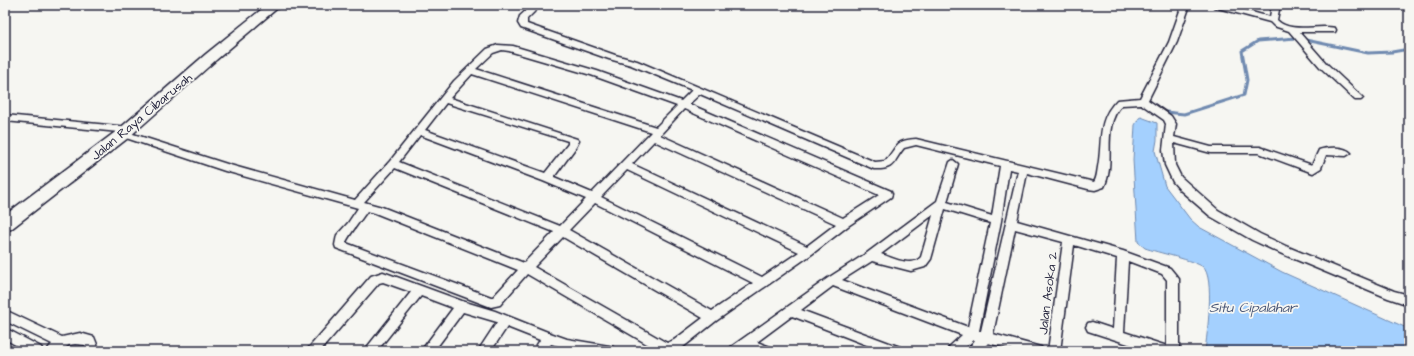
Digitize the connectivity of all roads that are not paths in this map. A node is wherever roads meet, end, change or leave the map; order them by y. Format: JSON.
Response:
{"nodes":[{"id":1,"x":275,"y":5,"type":"edge"},
{"id":2,"x":537,"y":5,"type":"edge"},
{"id":3,"x":1186,"y":5,"type":"edge"},
{"id":4,"x":1217,"y":5,"type":"edge"},
{"id":5,"x":1276,"y":5,"type":"edge"},
{"id":6,"x":1273,"y":20,"type":"junction"},
{"id":7,"x":1292,"y":29,"type":"junction"},
{"id":8,"x":1332,"y":30,"type":"dead end"},
{"id":9,"x":469,"y":70,"type":"junction"},
{"id":10,"x":698,"y":90,"type":"junction"},
{"id":11,"x":1358,"y":98,"type":"dead end"},
{"id":12,"x":443,"y":99,"type":"junction"},
{"id":13,"x":1143,"y":101,"type":"junction"},
{"id":14,"x":683,"y":105,"type":"junction"},
{"id":15,"x":5,"y":118,"type":"edge"},
{"id":16,"x":418,"y":131,"type":"junction"},
{"id":17,"x":126,"y":132,"type":"junction"},
{"id":18,"x":656,"y":134,"type":"junction"},
{"id":19,"x":1170,"y":139,"type":"junction"},
{"id":20,"x":1346,"y":153,"type":"dead end"},
{"id":21,"x":392,"y":163,"type":"junction"},
{"id":22,"x":953,"y":164,"type":"dead end"},
{"id":23,"x":1005,"y":164,"type":"junction"},
{"id":24,"x":626,"y":165,"type":"junction"},
{"id":25,"x":1023,"y":169,"type":"junction"},
{"id":26,"x":547,"y":178,"type":"junction"},
{"id":27,"x":594,"y":198,"type":"junction"},
{"id":28,"x":940,"y":204,"type":"junction"},
{"id":29,"x":360,"y":206,"type":"junction"},
{"id":30,"x":996,"y":221,"type":"junction"},
{"id":31,"x":844,"y":223,"type":"junction"},
{"id":32,"x":5,"y":224,"type":"edge"},
{"id":33,"x":1012,"y":224,"type":"junction"},
{"id":34,"x":562,"y":231,"type":"junction"},
{"id":35,"x":1069,"y":239,"type":"junction"},
{"id":36,"x":808,"y":251,"type":"junction"},
{"id":37,"x":1123,"y":255,"type":"junction"},
{"id":38,"x":872,"y":256,"type":"junction"},
{"id":39,"x":526,"y":268,"type":"junction"},
{"id":40,"x":832,"y":281,"type":"junction"},
{"id":41,"x":762,"y":282,"type":"junction"},
{"id":42,"x":419,"y":290,"type":"junction"},
{"id":43,"x":1409,"y":300,"type":"edge"},
{"id":44,"x":461,"y":306,"type":"junction"},
{"id":45,"x":790,"y":311,"type":"junction"},
{"id":46,"x":5,"y":315,"type":"edge"},
{"id":47,"x":712,"y":317,"type":"junction"},
{"id":48,"x":504,"y":321,"type":"junction"},
{"id":49,"x":1092,"y":327,"type":"dead end"},
{"id":50,"x":5,"y":333,"type":"edge"},
{"id":51,"x":972,"y":334,"type":"junction"},
{"id":52,"x":1118,"y":336,"type":"junction"},
{"id":53,"x":986,"y":337,"type":"junction"},
{"id":54,"x":548,"y":338,"type":"junction"},
{"id":55,"x":62,"y":343,"type":"junction"},
{"id":56,"x":746,"y":343,"type":"junction"},
{"id":57,"x":601,"y":350,"type":"edge"},
{"id":58,"x":37,"y":351,"type":"edge"},
{"id":59,"x":52,"y":351,"type":"edge"},
{"id":60,"x":91,"y":351,"type":"edge"},
{"id":61,"x":312,"y":351,"type":"edge"},
{"id":62,"x":370,"y":351,"type":"edge"},
{"id":63,"x":427,"y":351,"type":"edge"},
{"id":64,"x":484,"y":351,"type":"edge"},
{"id":65,"x":539,"y":351,"type":"edge"},
{"id":66,"x":736,"y":351,"type":"edge"},
{"id":67,"x":766,"y":351,"type":"edge"},
{"id":68,"x":896,"y":351,"type":"edge"},
{"id":69,"x":953,"y":351,"type":"edge"},
{"id":70,"x":973,"y":351,"type":"edge"},
{"id":71,"x":1037,"y":351,"type":"edge"},
{"id":72,"x":1054,"y":351,"type":"edge"},
{"id":73,"x":1166,"y":351,"type":"edge"},
{"id":74,"x":1173,"y":351,"type":"edge"}],
"edges":[{"from":1,"to":17,"type":"main road","name":"Jalan Raya Cibarusah"},
{"from":2,"to":10,"type":"street"},
{"from":3,"to":13,"type":"street"},
{"from":4,"to":6,"type":"street"},
{"from":5,"to":6,"type":"street"},
{"from":6,"to":7,"type":"street"},
{"from":7,"to":8,"type":"street"},
{"from":7,"to":11,"type":"street"},
{"from":9,"to":12,"type":"street"},
{"from":9,"to":14,"type":"street"},
{"from":9,"to":18,"type":"street"},
{"from":10,"to":14,"type":"street"},
{"from":10,"to":23,"type":"street"},
{"from":12,"to":16,"type":"street"},
{"from":12,"to":26,"type":"street"},
{"from":13,"to":19,"type":"street"},
{"from":13,"to":25,"type":"street"},
{"from":14,"to":18,"type":"street"},
{"from":14,"to":31,"type":"street"},
{"from":15,"to":17,"type":"street"},
{"from":16,"to":21,"type":"street"},
{"from":16,"to":26,"type":"street"},
{"from":17,"to":29,"type":"street"},
{"from":17,"to":32,"type":"main road","name":"Jalan Raya Cibarusah"},
{"from":18,"to":24,"type":"street"},
{"from":18,"to":31,"type":"street"},
{"from":19,"to":20,"type":"street"},
{"from":19,"to":43,"type":"street"},
{"from":21,"to":29,"type":"street"},
{"from":21,"to":34,"type":"street"},
{"from":22,"to":28,"type":"street"},
{"from":23,"to":25,"type":"street"},
{"from":23,"to":30,"type":"street"},
{"from":24,"to":27,"type":"street"},
{"from":24,"to":36,"type":"street"},
{"from":25,"to":33,"type":"street"},
{"from":26,"to":27,"type":"street"},
{"from":27,"to":34,"type":"street"},
{"from":27,"to":41,"type":"street"},
{"from":28,"to":30,"type":"street"},
{"from":28,"to":38,"type":"street"},
{"from":28,"to":38,"type":"street"},
{"from":29,"to":39,"type":"street"},
{"from":29,"to":39,"type":"street"},
{"from":30,"to":51,"type":"street"},
{"from":31,"to":36,"type":"street"},
{"from":33,"to":35,"type":"street"},
{"from":33,"to":53,"type":"street"},
{"from":34,"to":39,"type":"street"},
{"from":34,"to":47,"type":"street"},
{"from":35,"to":37,"type":"street"},
{"from":35,"to":72,"type":"street","name":"Jalan Asoka 2"},
{"from":36,"to":41,"type":"street"},
{"from":37,"to":52,"type":"street"},
{"from":37,"to":74,"type":"street"},
{"from":38,"to":40,"type":"street"},
{"from":39,"to":47,"type":"street"},
{"from":40,"to":45,"type":"street"},
{"from":40,"to":51,"type":"street"},
{"from":41,"to":47,"type":"street"},
{"from":42,"to":44,"type":"street"},
{"from":42,"to":61,"type":"street"},
{"from":42,"to":62,"type":"street"},
{"from":44,"to":48,"type":"street"},
{"from":44,"to":63,"type":"street"},
{"from":45,"to":56,"type":"street"},
{"from":45,"to":68,"type":"street"},
{"from":46,"to":55,"type":"street"},
{"from":48,"to":54,"type":"street"},
{"from":48,"to":64,"type":"street"},
{"from":49,"to":52,"type":"street"},
{"from":50,"to":58,"type":"street"},
{"from":51,"to":53,"type":"street"},
{"from":51,"to":69,"type":"street"},
{"from":52,"to":73,"type":"street"},
{"from":53,"to":70,"type":"street"},
{"from":53,"to":71,"type":"street"},
{"from":54,"to":57,"type":"street"},
{"from":54,"to":65,"type":"street"},
{"from":55,"to":59,"type":"street"},
{"from":55,"to":60,"type":"street"},
{"from":56,"to":66,"type":"street"},
{"from":56,"to":67,"type":"street"}]}
